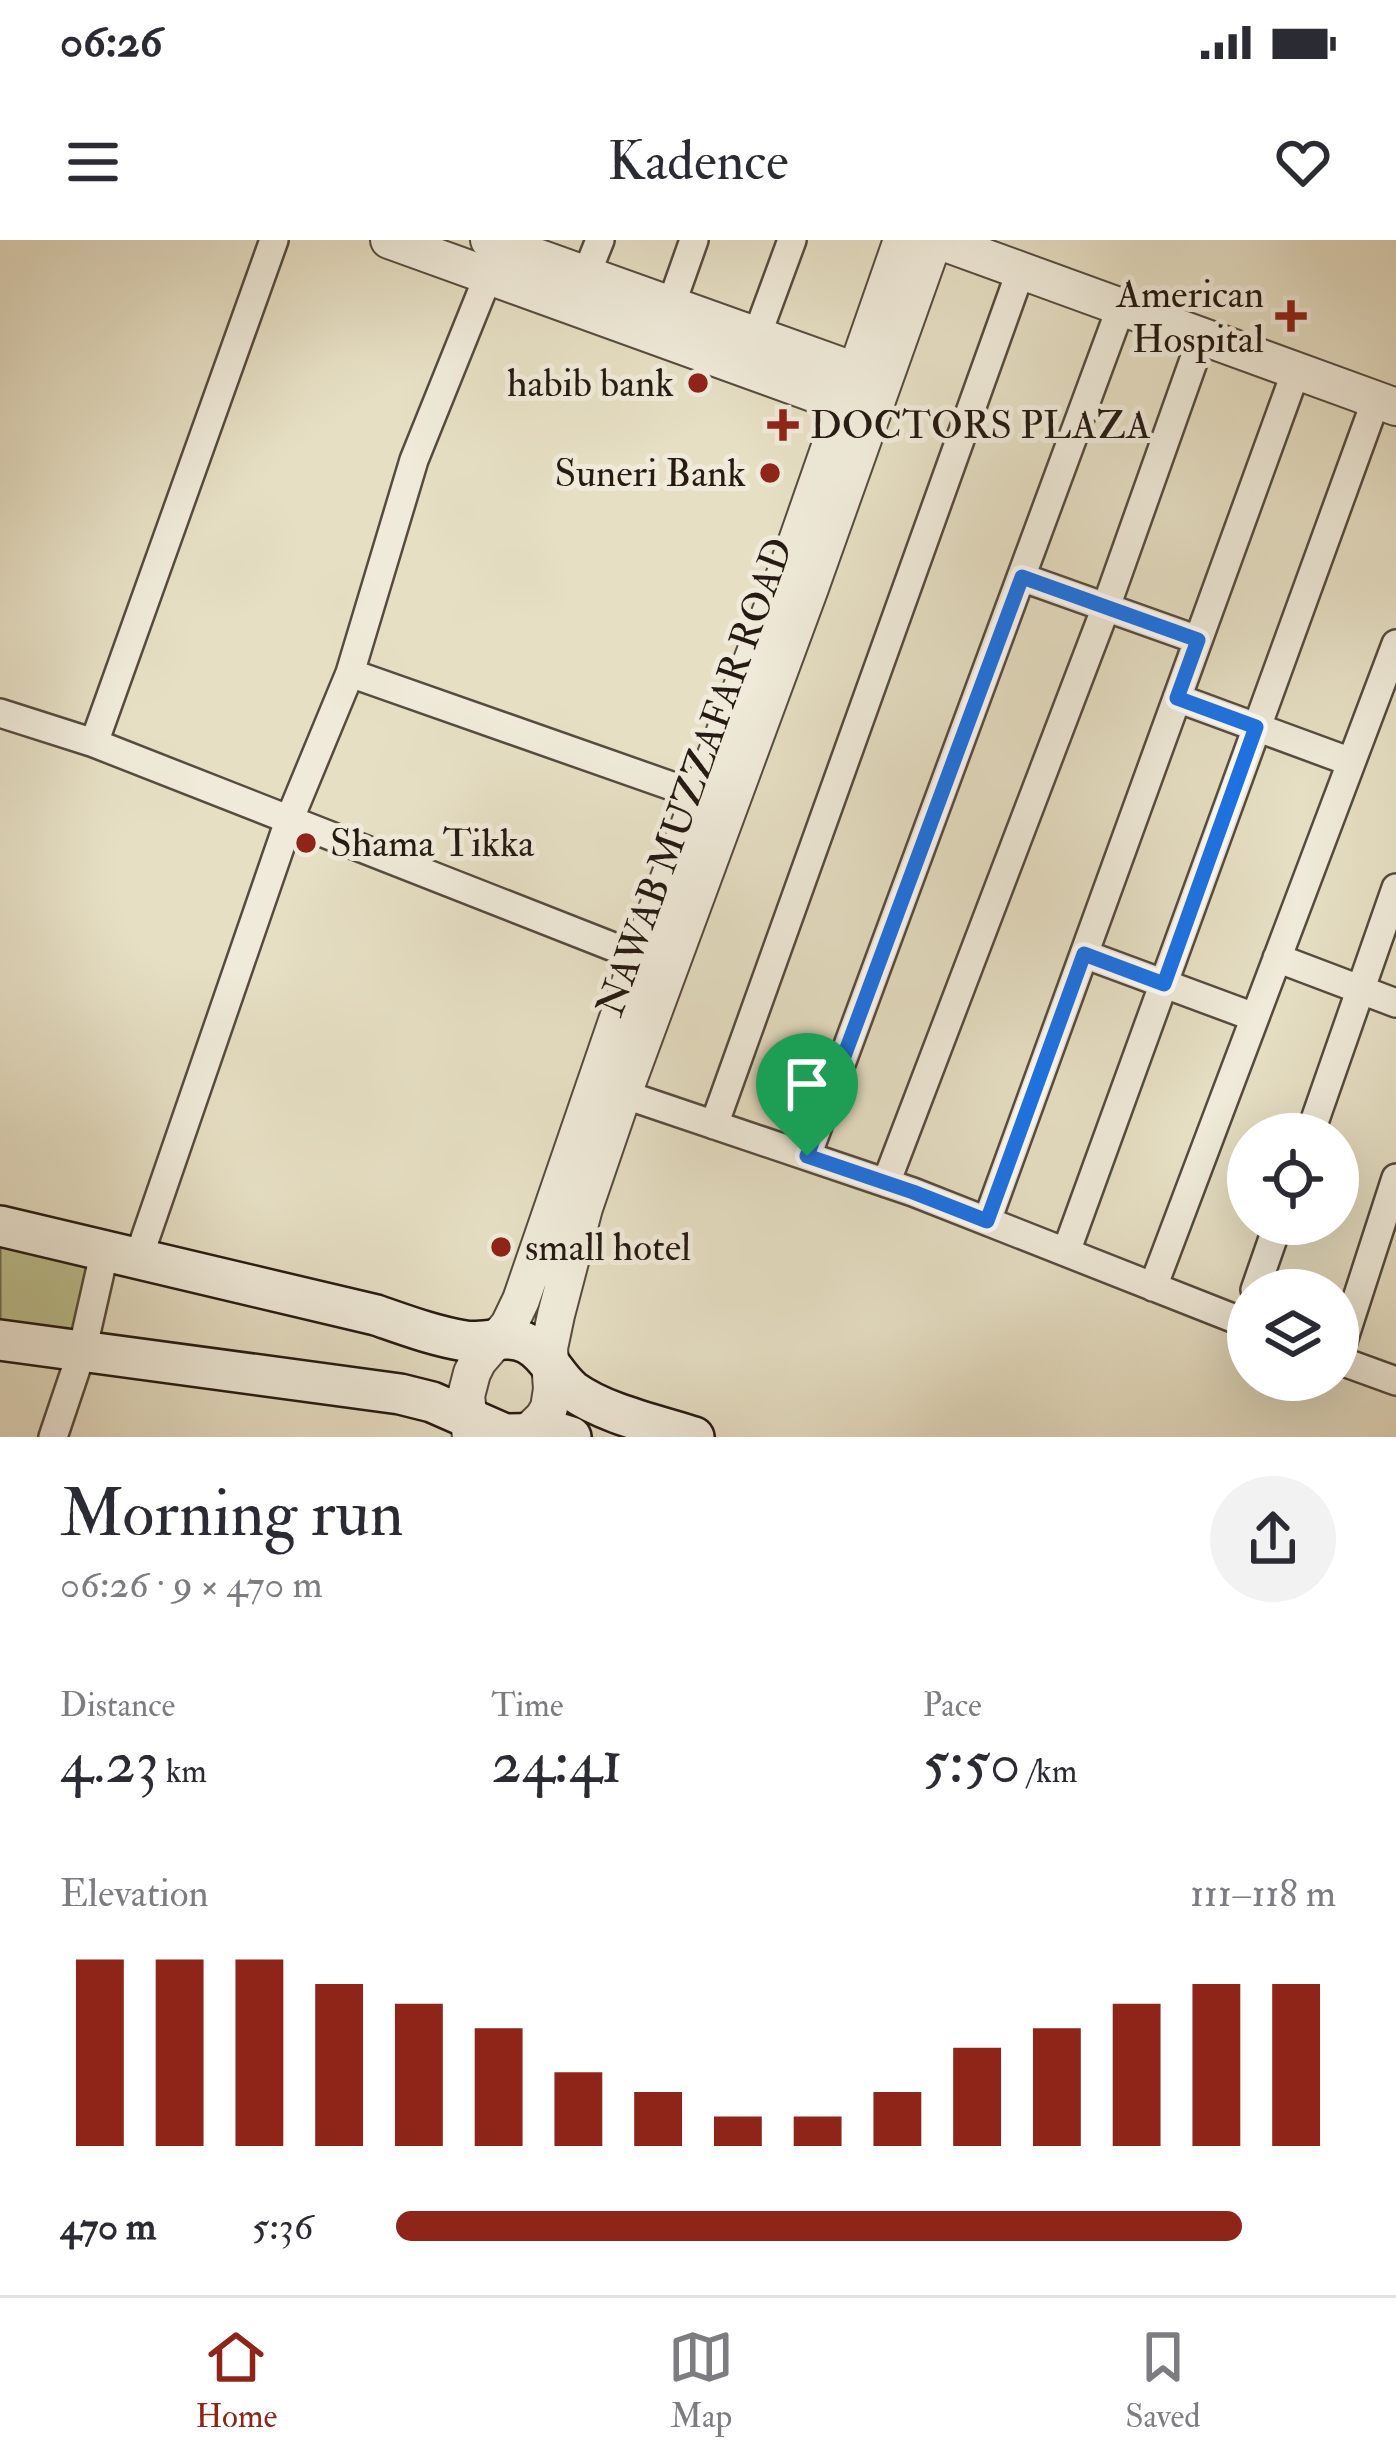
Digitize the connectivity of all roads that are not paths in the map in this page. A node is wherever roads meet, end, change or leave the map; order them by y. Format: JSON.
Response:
{"nodes":[{"id":1,"x":274,"y":240,"type":"edge"},
{"id":2,"x":389,"y":240,"type":"edge"},
{"id":3,"x":600,"y":240,"type":"edge"},
{"id":4,"x":694,"y":240,"type":"edge"},
{"id":5,"x":792,"y":240,"type":"edge"},
{"id":6,"x":902,"y":240,"type":"edge"},
{"id":7,"x":936,"y":240,"type":"edge"},
{"id":8,"x":498,"y":250,"type":"edge"},
{"id":9,"x":1021,"y":270,"type":"junction"},
{"id":10,"x":586,"y":275,"type":"junction"},
{"id":11,"x":671,"y":305,"type":"junction"},
{"id":12,"x":1121,"y":307,"type":"junction"},
{"id":13,"x":1202,"y":337,"type":"junction"},
{"id":14,"x":751,"y":352,"type":"junction"},
{"id":15,"x":1296,"y":371,"type":"junction"},
{"id":16,"x":864,"y":393,"type":"junction"},
{"id":17,"x":1386,"y":404,"type":"edge"},
{"id":18,"x":1022,"y":577,"type":"junction"},
{"id":19,"x":1106,"y":607,"type":"junction"},
{"id":20,"x":1198,"y":640,"type":"junction"},
{"id":21,"x":1396,"y":644,"type":"edge"},
{"id":22,"x":350,"y":673,"type":"junction"},
{"id":23,"x":1177,"y":698,"type":"junction"},
{"id":24,"x":0,"y":713,"type":"edge"},
{"id":25,"x":1256,"y":727,"type":"junction"},
{"id":26,"x":94,"y":743,"type":"junction"},
{"id":27,"x":1352,"y":762,"type":"junction"},
{"id":28,"x":700,"y":796,"type":"junction"},
{"id":29,"x":290,"y":818,"type":"junction"},
{"id":30,"x":1396,"y":888,"type":"edge"},
{"id":31,"x":1084,"y":954,"type":"junction"},
{"id":32,"x":640,"y":957,"type":"junction"},
{"id":33,"x":1277,"y":958,"type":"junction"},
{"id":34,"x":1164,"y":984,"type":"junction"},
{"id":35,"x":1360,"y":989,"type":"junction"},
{"id":36,"x":1396,"y":1003,"type":"edge"},
{"id":37,"x":1254,"y":1017,"type":"junction"},
{"id":38,"x":623,"y":1094,"type":"junction"},
{"id":39,"x":1317,"y":1113,"type":"edge"},
{"id":40,"x":714,"y":1125,"type":"junction"},
{"id":41,"x":807,"y":1156,"type":"junction"},
{"id":42,"x":1396,"y":1178,"type":"edge"},
{"id":43,"x":886,"y":1183,"type":"junction"},
{"id":44,"x":987,"y":1221,"type":"junction"},
{"id":45,"x":0,"y":1226,"type":"edge"},
{"id":46,"x":1066,"y":1252,"type":"junction"},
{"id":47,"x":122,"y":1255,"type":"junction"},
{"id":48,"x":1153,"y":1287,"type":"junction"},
{"id":49,"x":1359,"y":1293,"type":"edge"},
{"id":50,"x":1227,"y":1312,"type":"edge"},
{"id":51,"x":503,"y":1332,"type":"junction"},
{"id":52,"x":0,"y":1340,"type":"edge"},
{"id":53,"x":82,"y":1351,"type":"junction"},
{"id":54,"x":550,"y":1357,"type":"junction"},
{"id":55,"x":1359,"y":1367,"type":"edge"},
{"id":56,"x":1396,"y":1382,"type":"edge"},
{"id":57,"x":469,"y":1428,"type":"edge"},
{"id":58,"x":524,"y":1436,"type":"edge"},
{"id":59,"x":53,"y":1437,"type":"edge"},
{"id":60,"x":571,"y":1437,"type":"edge"},
{"id":61,"x":694,"y":1437,"type":"edge"}],
"edges":[{"from":1,"to":26,"type":"street"},
{"from":2,"to":8,"type":"street"},
{"from":3,"to":10,"type":"street"},
{"from":4,"to":11,"type":"street"},
{"from":5,"to":14,"type":"street"},
{"from":6,"to":16,"type":"street","name":"NAWAB MUZZAFAR ROAD"},
{"from":7,"to":9,"type":"street"},
{"from":7,"to":16,"type":"street","name":"NAWAB MUZZAFAR ROAD"},
{"from":8,"to":10,"type":"street"},
{"from":8,"to":14,"type":"street"},
{"from":8,"to":22,"type":"street"},
{"from":9,"to":12,"type":"street"},
{"from":9,"to":40,"type":"street"},
{"from":10,"to":11,"type":"street"},
{"from":11,"to":14,"type":"street"},
{"from":12,"to":13,"type":"street"},
{"from":12,"to":18,"type":"street"},
{"from":13,"to":15,"type":"street"},
{"from":13,"to":19,"type":"street"},
{"from":14,"to":16,"type":"street"},
{"from":15,"to":17,"type":"street"},
{"from":15,"to":20,"type":"street"},
{"from":16,"to":28,"type":"street","name":"NAWAB MUZZAFAR ROAD"},
{"from":16,"to":38,"type":"street","name":"NAWAB MUZZAFAR ROAD"},
{"from":17,"to":25,"type":"street"},
{"from":18,"to":19,"type":"street"},
{"from":18,"to":41,"type":"street"},
{"from":19,"to":20,"type":"street"},
{"from":19,"to":43,"type":"street"},
{"from":20,"to":23,"type":"street"},
{"from":21,"to":27,"type":"street"},
{"from":22,"to":28,"type":"street"},
{"from":22,"to":29,"type":"street"},
{"from":23,"to":25,"type":"street"},
{"from":23,"to":31,"type":"street"},
{"from":24,"to":26,"type":"street"},
{"from":25,"to":27,"type":"street"},
{"from":25,"to":34,"type":"street"},
{"from":26,"to":29,"type":"street"},
{"from":27,"to":33,"type":"street"},
{"from":28,"to":32,"type":"street","name":"NAWAB MUZZAFAR ROAD"},
{"from":29,"to":32,"type":"street"},
{"from":29,"to":47,"type":"street"},
{"from":30,"to":35,"type":"street"},
{"from":31,"to":34,"type":"street"},
{"from":31,"to":44,"type":"street"},
{"from":32,"to":51,"type":"street","name":"NAWAB MUZZAFAR ROAD"},
{"from":33,"to":35,"type":"street"},
{"from":33,"to":37,"type":"street"},
{"from":34,"to":37,"type":"street"},
{"from":34,"to":46,"type":"street"},
{"from":35,"to":36,"type":"street"},
{"from":35,"to":39,"type":"street"},
{"from":37,"to":48,"type":"street"},
{"from":38,"to":40,"type":"street"},
{"from":38,"to":54,"type":"street","name":"NAWAB MUZZAFAR ROAD"},
{"from":40,"to":41,"type":"street"},
{"from":41,"to":43,"type":"street"},
{"from":42,"to":49,"type":"street"},
{"from":43,"to":44,"type":"street"},
{"from":44,"to":46,"type":"street"},
{"from":45,"to":47,"type":"main road"},
{"from":46,"to":48,"type":"street"},
{"from":47,"to":51,"type":"main road"},
{"from":47,"to":53,"type":"street"},
{"from":48,"to":50,"type":"street"},
{"from":51,"to":54,"type":"main road"},
{"from":51,"to":57,"type":"street"},
{"from":52,"to":53,"type":"main road"},
{"from":53,"to":57,"type":"main road"},
{"from":53,"to":59,"type":"street"},
{"from":54,"to":58,"type":"street"},
{"from":54,"to":61,"type":"main road"},
{"from":55,"to":56,"type":"street"},
{"from":57,"to":58,"type":"main road"},
{"from":58,"to":60,"type":"main road"}]}
